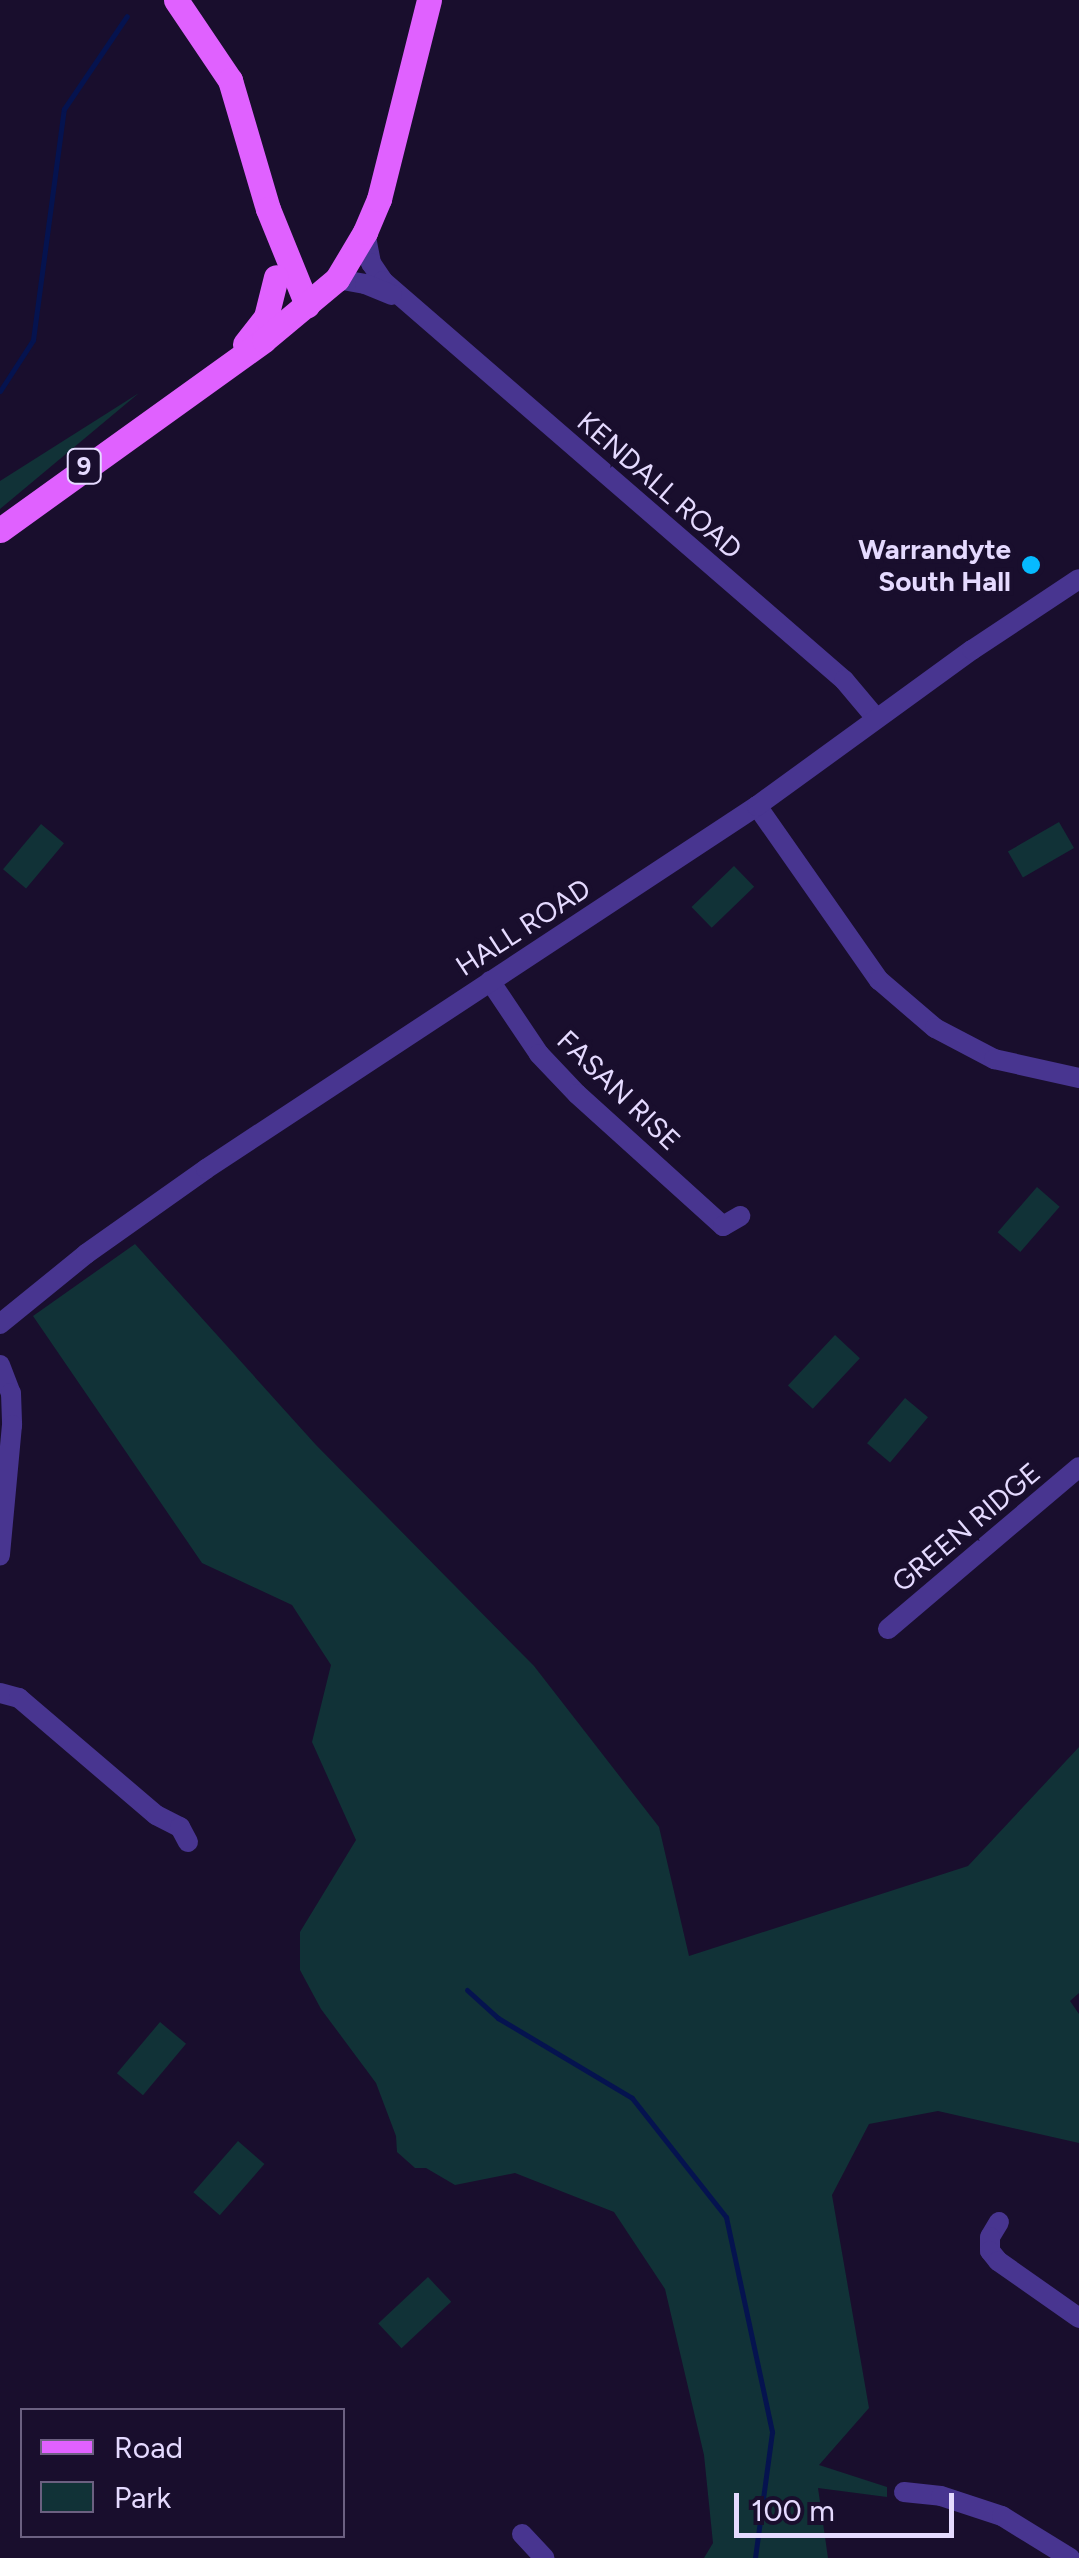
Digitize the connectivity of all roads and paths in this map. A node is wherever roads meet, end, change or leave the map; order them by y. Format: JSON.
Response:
{"nodes":[{"id":1,"x":176,"y":0,"type":"edge"},
{"id":2,"x":429,"y":0,"type":"edge"},
{"id":3,"x":268,"y":209,"type":"junction"},
{"id":4,"x":365,"y":232,"type":"junction"},
{"id":5,"x":276,"y":234,"type":"junction"},
{"id":6,"x":342,"y":272,"type":"junction"},
{"id":7,"x":276,"y":277,"type":"junction"},
{"id":8,"x":403,"y":300,"type":"junction"},
{"id":9,"x":301,"y":310,"type":"junction"},
{"id":10,"x":170,"y":405,"type":"junction"},
{"id":11,"x":0,"y":530,"type":"edge"},
{"id":12,"x":1079,"y":579,"type":"edge"},
{"id":13,"x":876,"y":718,"type":"junction"},
{"id":14,"x":757,"y":806,"type":"junction"},
{"id":15,"x":490,"y":981,"type":"junction"},
{"id":16,"x":1079,"y":1078,"type":"edge"},
{"id":17,"x":727,"y":1228,"type":"dead end"},
{"id":18,"x":0,"y":1324,"type":"edge"},
{"id":19,"x":0,"y":1365,"type":"edge"},
{"id":20,"x":1079,"y":1466,"type":"edge"},
{"id":21,"x":0,"y":1555,"type":"edge"},
{"id":22,"x":888,"y":1630,"type":"dead end"},
{"id":23,"x":0,"y":1694,"type":"edge"},
{"id":24,"x":187,"y":1827,"type":"dead end"},
{"id":25,"x":999,"y":2222,"type":"dead end"},
{"id":26,"x":1079,"y":2318,"type":"edge"},
{"id":27,"x":904,"y":2492,"type":"dead end"},
{"id":28,"x":522,"y":2534,"type":"dead end"},
{"id":29,"x":544,"y":2558,"type":"edge"},
{"id":30,"x":1070,"y":2558,"type":"edge"}],
"edges":[{"from":1,"to":3,"type":"main road"},
{"from":2,"to":4,"type":"main road","number":"9"},
{"from":3,"to":5,"type":"main road"},
{"from":3,"to":7,"type":"main road"},
{"from":4,"to":6,"type":"main road","number":"9"},
{"from":4,"to":8,"type":"street","name":"KENDALL ROAD"},
{"from":5,"to":6,"type":"main road"},
{"from":5,"to":9,"type":"main road"},
{"from":6,"to":8,"type":"street","name":"KENDALL ROAD"},
{"from":6,"to":9,"type":"main road","number":"9"},
{"from":7,"to":9,"type":"main road"},
{"from":7,"to":10,"type":"main road"},
{"from":8,"to":13,"type":"street","name":"KENDALL ROAD"},
{"from":9,"to":10,"type":"main road","number":"9"},
{"from":10,"to":11,"type":"main road","number":"9"},
{"from":12,"to":13,"type":"street","name":"HALL ROAD"},
{"from":13,"to":14,"type":"street","name":"HALL ROAD"},
{"from":14,"to":15,"type":"street","name":"HALL ROAD"},
{"from":14,"to":16,"type":"street"},
{"from":15,"to":17,"type":"street","name":"FASAN RISE"},
{"from":15,"to":18,"type":"street","name":"HALL ROAD"},
{"from":19,"to":21,"type":"street"},
{"from":20,"to":22,"type":"street","name":"GREEN RIDGE"},
{"from":23,"to":24,"type":"street"},
{"from":25,"to":26,"type":"street"},
{"from":27,"to":30,"type":"street"},
{"from":28,"to":29,"type":"street"}]}
